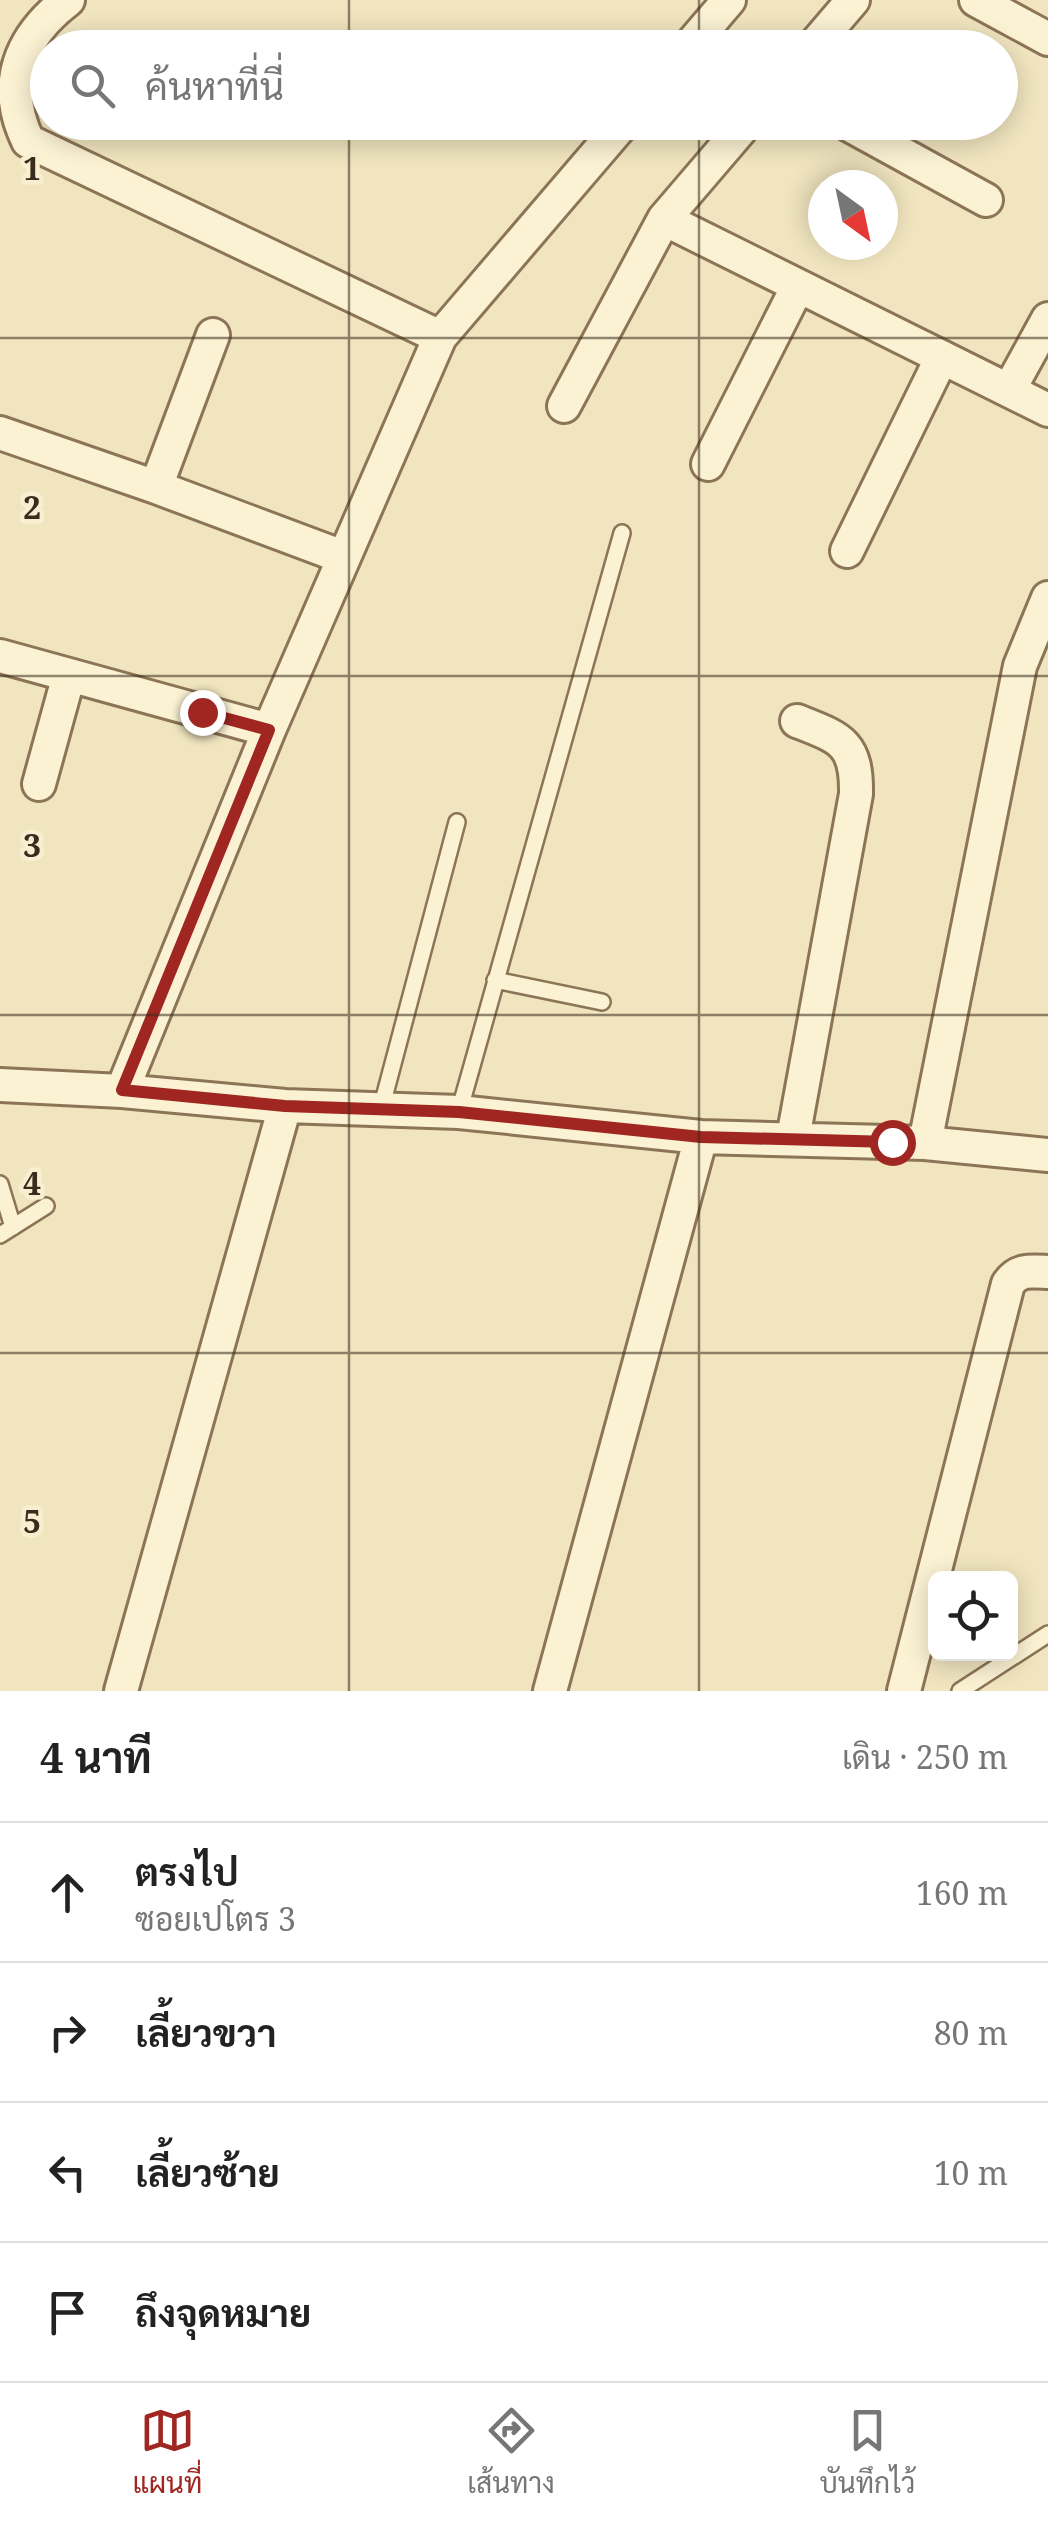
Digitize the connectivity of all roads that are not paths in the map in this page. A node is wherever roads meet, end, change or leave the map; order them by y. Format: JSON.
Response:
{"nodes":[{"id":1,"x":68,"y":0,"type":"edge"},
{"id":2,"x":729,"y":0,"type":"edge"},
{"id":3,"x":853,"y":0,"type":"edge"},
{"id":4,"x":976,"y":0,"type":"edge"},
{"id":5,"x":32,"y":30,"type":"edge"},
{"id":6,"x":703,"y":30,"type":"edge"},
{"id":7,"x":827,"y":30,"type":"edge"},
{"id":8,"x":30,"y":34,"type":"edge"},
{"id":9,"x":1048,"y":39,"type":"edge"},
{"id":10,"x":609,"y":140,"type":"edge"},
{"id":11,"x":732,"y":140,"type":"edge"},
{"id":12,"x":877,"y":140,"type":"edge"},
{"id":13,"x":986,"y":200,"type":"dead end"},
{"id":14,"x":664,"y":219,"type":"junction"},
{"id":15,"x":798,"y":286,"type":"junction"},
{"id":16,"x":1048,"y":319,"type":"edge"},
{"id":17,"x":214,"y":335,"type":"dead end"},
{"id":18,"x":440,"y":337,"type":"junction"},
{"id":19,"x":942,"y":357,"type":"junction"},
{"id":20,"x":1009,"y":390,"type":"junction"},
{"id":21,"x":564,"y":406,"type":"dead end"},
{"id":22,"x":1048,"y":410,"type":"edge"},
{"id":23,"x":0,"y":433,"type":"edge"},
{"id":24,"x":708,"y":464,"type":"dead end"},
{"id":25,"x":156,"y":487,"type":"junction"},
{"id":26,"x":622,"y":532,"type":"dead end"},
{"id":27,"x":847,"y":552,"type":"dead end"},
{"id":28,"x":343,"y":557,"type":"junction"},
{"id":29,"x":1048,"y":598,"type":"edge"},
{"id":30,"x":0,"y":656,"type":"edge"},
{"id":31,"x":69,"y":675,"type":"junction"},
{"id":32,"x":797,"y":720,"type":"dead end"},
{"id":33,"x":269,"y":730,"type":"junction"},
{"id":34,"x":39,"y":784,"type":"dead end"},
{"id":35,"x":458,"y":822,"type":"dead end"},
{"id":36,"x":494,"y":980,"type":"junction"},
{"id":37,"x":602,"y":1002,"type":"dead end"},
{"id":38,"x":0,"y":1085,"type":"edge"},
{"id":39,"x":122,"y":1090,"type":"junction"},
{"id":40,"x":285,"y":1106,"type":"junction"},
{"id":41,"x":381,"y":1110,"type":"junction"},
{"id":42,"x":459,"y":1112,"type":"junction"},
{"id":43,"x":701,"y":1137,"type":"junction"},
{"id":44,"x":794,"y":1138,"type":"junction"},
{"id":45,"x":925,"y":1143,"type":"junction"},
{"id":46,"x":1048,"y":1154,"type":"edge"},
{"id":47,"x":0,"y":1184,"type":"edge"},
{"id":48,"x":46,"y":1206,"type":"dead end"},
{"id":49,"x":7,"y":1231,"type":"edge"},
{"id":50,"x":1048,"y":1272,"type":"edge"},
{"id":51,"x":1048,"y":1634,"type":"edge"},
{"id":52,"x":121,"y":1691,"type":"edge"},
{"id":53,"x":550,"y":1691,"type":"edge"},
{"id":54,"x":904,"y":1691,"type":"edge"},
{"id":55,"x":960,"y":1691,"type":"edge"}],
"edges":[{"from":1,"to":5,"type":"street"},
{"from":2,"to":6,"type":"street"},
{"from":3,"to":7,"type":"street"},
{"from":4,"to":9,"type":"street"},
{"from":8,"to":18,"type":"street"},
{"from":10,"to":18,"type":"street"},
{"from":11,"to":14,"type":"street"},
{"from":12,"to":13,"type":"street"},
{"from":14,"to":15,"type":"street"},
{"from":14,"to":21,"type":"street"},
{"from":15,"to":19,"type":"street"},
{"from":15,"to":24,"type":"street"},
{"from":16,"to":20,"type":"street"},
{"from":17,"to":25,"type":"street"},
{"from":18,"to":28,"type":"street"},
{"from":19,"to":20,"type":"street"},
{"from":19,"to":27,"type":"street"},
{"from":20,"to":22,"type":"street"},
{"from":23,"to":25,"type":"street"},
{"from":25,"to":28,"type":"street"},
{"from":26,"to":36,"type":"lane"},
{"from":28,"to":33,"type":"street"},
{"from":29,"to":45,"type":"street"},
{"from":30,"to":31,"type":"street"},
{"from":31,"to":33,"type":"street"},
{"from":31,"to":34,"type":"street"},
{"from":32,"to":44,"type":"street"},
{"from":33,"to":39,"type":"street"},
{"from":35,"to":41,"type":"lane"},
{"from":36,"to":37,"type":"lane"},
{"from":36,"to":42,"type":"lane"},
{"from":38,"to":39,"type":"street"},
{"from":39,"to":40,"type":"street"},
{"from":40,"to":41,"type":"street"},
{"from":40,"to":52,"type":"street"},
{"from":41,"to":42,"type":"street"},
{"from":42,"to":43,"type":"street"},
{"from":43,"to":44,"type":"street"},
{"from":43,"to":53,"type":"street"},
{"from":44,"to":45,"type":"street"},
{"from":45,"to":46,"type":"street"},
{"from":47,"to":49,"type":"lane"},
{"from":48,"to":49,"type":"lane"},
{"from":50,"to":54,"type":"street"},
{"from":51,"to":55,"type":"lane"}]}
